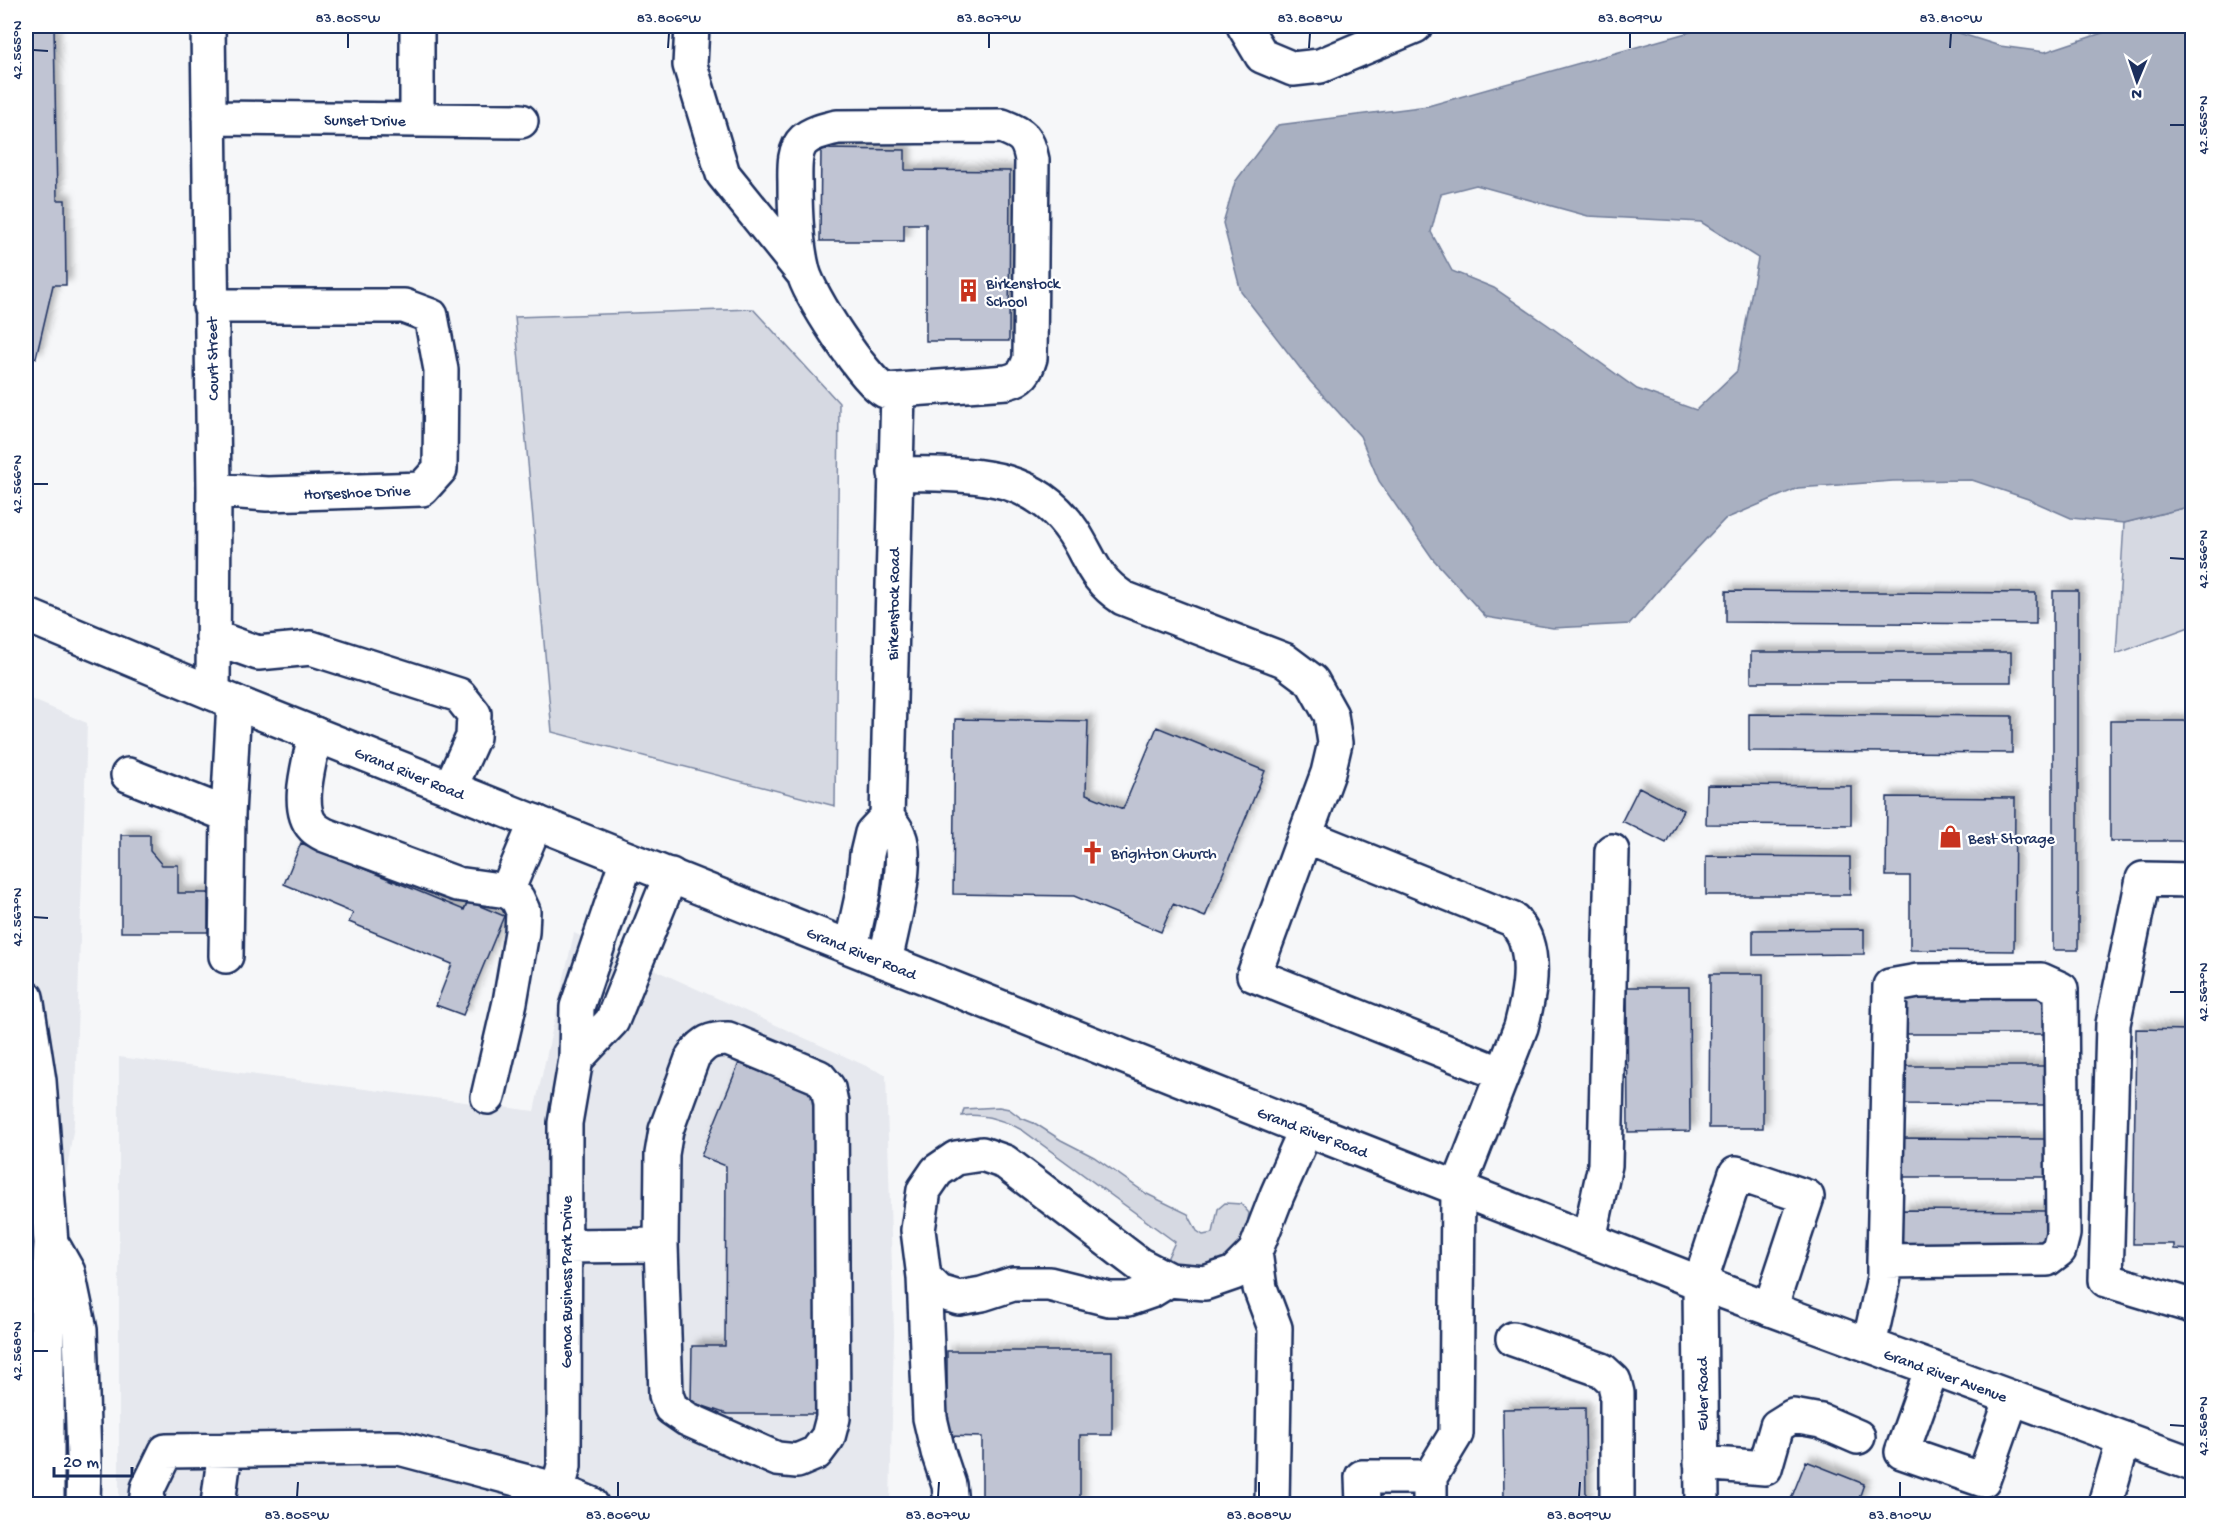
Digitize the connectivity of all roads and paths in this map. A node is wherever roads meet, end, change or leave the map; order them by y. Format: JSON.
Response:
{"nodes":[{"id":1,"x":208,"y":26,"type":"edge"},
{"id":2,"x":417,"y":26,"type":"edge"},
{"id":3,"x":692,"y":26,"type":"edge"},
{"id":4,"x":1244,"y":26,"type":"edge"},
{"id":5,"x":1415,"y":26,"type":"edge"},
{"id":6,"x":209,"y":118,"type":"junction"},
{"id":7,"x":417,"y":120,"type":"junction"},
{"id":8,"x":521,"y":121,"type":"dead end"},
{"id":9,"x":803,"y":273,"type":"junction"},
{"id":10,"x":210,"y":306,"type":"junction"},
{"id":11,"x":898,"y":392,"type":"junction"},
{"id":12,"x":896,"y":473,"type":"junction"},
{"id":13,"x":214,"y":490,"type":"junction"},
{"id":14,"x":26,"y":615,"type":"edge"},
{"id":15,"x":213,"y":637,"type":"junction"},
{"id":16,"x":223,"y":698,"type":"junction"},
{"id":17,"x":315,"y":734,"type":"junction"},
{"id":18,"x":128,"y":775,"type":"dead end"},
{"id":19,"x":450,"y":788,"type":"junction"},
{"id":20,"x":228,"y":815,"type":"junction"},
{"id":21,"x":887,"y":816,"type":"junction"},
{"id":22,"x":536,"y":822,"type":"junction"},
{"id":23,"x":1306,"y":836,"type":"junction"},
{"id":24,"x":1612,"y":851,"type":"dead end"},
{"id":25,"x":627,"y":859,"type":"junction"},
{"id":26,"x":670,"y":875,"type":"junction"},
{"id":27,"x":2193,"y":880,"type":"edge"},
{"id":28,"x":507,"y":891,"type":"junction"},
{"id":29,"x":851,"y":948,"type":"junction"},
{"id":30,"x":226,"y":956,"type":"dead end"},
{"id":31,"x":885,"y":961,"type":"junction"},
{"id":32,"x":26,"y":997,"type":"edge"},
{"id":33,"x":576,"y":1059,"type":"junction"},
{"id":34,"x":1502,"y":1074,"type":"junction"},
{"id":35,"x":488,"y":1097,"type":"dead end"},
{"id":36,"x":1306,"y":1129,"type":"junction"},
{"id":37,"x":1458,"y":1188,"type":"junction"},
{"id":38,"x":42,"y":1226,"type":"edge"},
{"id":39,"x":1589,"y":1239,"type":"junction"},
{"id":40,"x":662,"y":1245,"type":"junction"},
{"id":41,"x":565,"y":1246,"type":"junction"},
{"id":42,"x":1255,"y":1252,"type":"junction"},
{"id":43,"x":1884,"y":1261,"type":"junction"},
{"id":44,"x":924,"y":1277,"type":"junction"},
{"id":45,"x":1169,"y":1280,"type":"junction"},
{"id":46,"x":1700,"y":1283,"type":"junction"},
{"id":47,"x":2193,"y":1306,"type":"edge"},
{"id":48,"x":1770,"y":1309,"type":"junction"},
{"id":49,"x":1513,"y":1339,"type":"dead end"},
{"id":50,"x":1869,"y":1345,"type":"junction"},
{"id":51,"x":1932,"y":1368,"type":"junction"},
{"id":52,"x":2012,"y":1398,"type":"junction"},
{"id":53,"x":1858,"y":1437,"type":"dead end"},
{"id":54,"x":2124,"y":1439,"type":"junction"},
{"id":55,"x":225,"y":1450,"type":"junction"},
{"id":56,"x":1701,"y":1463,"type":"junction"},
{"id":57,"x":2193,"y":1464,"type":"edge"},
{"id":58,"x":1430,"y":1491,"type":"edge"},
{"id":59,"x":556,"y":1497,"type":"edge"},
{"id":60,"x":47,"y":1504,"type":"edge"},
{"id":61,"x":83,"y":1504,"type":"edge"},
{"id":62,"x":146,"y":1504,"type":"edge"},
{"id":63,"x":218,"y":1504,"type":"edge"},
{"id":64,"x":591,"y":1504,"type":"edge"},
{"id":65,"x":951,"y":1504,"type":"edge"},
{"id":66,"x":1272,"y":1504,"type":"edge"},
{"id":67,"x":1363,"y":1504,"type":"edge"},
{"id":68,"x":1617,"y":1504,"type":"edge"},
{"id":69,"x":1702,"y":1504,"type":"edge"},
{"id":70,"x":2105,"y":1504,"type":"edge"}],
"edges":[{"from":1,"to":6,"type":"street","name":"Court Street"},
{"from":2,"to":7,"type":"street"},
{"from":3,"to":9,"type":"street"},
{"from":4,"to":5,"type":"street"},
{"from":6,"to":7,"type":"street","name":"Sunset Drive"},
{"from":6,"to":10,"type":"street","name":"Court Street"},
{"from":7,"to":8,"type":"street","name":"Sunset Drive"},
{"from":9,"to":11,"type":"street"},
{"from":9,"to":11,"type":"street"},
{"from":10,"to":13,"type":"street","name":"Court Street"},
{"from":10,"to":13,"type":"street","name":"Horseshoe Drive"},
{"from":11,"to":12,"type":"street","name":"Birkenstock Road"},
{"from":12,"to":21,"type":"street","name":"Birkenstock Road"},
{"from":12,"to":23,"type":"street"},
{"from":13,"to":15,"type":"street","name":"Court Street"},
{"from":14,"to":16,"type":"street","name":"Grand River Road"},
{"from":15,"to":16,"type":"street","name":"Court Street"},
{"from":15,"to":19,"type":"street"},
{"from":16,"to":17,"type":"street","name":"Grand River Road"},
{"from":16,"to":20,"type":"street","name":"Court Street"},
{"from":17,"to":19,"type":"street","name":"Grand River Road"},
{"from":17,"to":28,"type":"street"},
{"from":18,"to":20,"type":"street"},
{"from":19,"to":22,"type":"street","name":"Grand River Road"},
{"from":20,"to":30,"type":"street","name":"Court Street"},
{"from":21,"to":29,"type":"street"},
{"from":21,"to":31,"type":"street","name":"Birkenstock Road"},
{"from":22,"to":25,"type":"street","name":"Grand River Road"},
{"from":22,"to":28,"type":"street"},
{"from":23,"to":34,"type":"street"},
{"from":23,"to":34,"type":"street"},
{"from":24,"to":39,"type":"street"},
{"from":25,"to":26,"type":"street","name":"Grand River Road"},
{"from":25,"to":33,"type":"street","name":"Genoa Business Park Drive"},
{"from":26,"to":29,"type":"street","name":"Grand River Road"},
{"from":26,"to":33,"type":"street"},
{"from":27,"to":47,"type":"street"},
{"from":28,"to":35,"type":"street"},
{"from":29,"to":31,"type":"street","name":"Grand River Road"},
{"from":31,"to":36,"type":"street","name":"Grand River Road"},
{"from":32,"to":38,"type":"street"},
{"from":33,"to":41,"type":"street","name":"Genoa Business Park Drive"},
{"from":34,"to":37,"type":"street"},
{"from":36,"to":37,"type":"street","name":"Grand River Road"},
{"from":36,"to":42,"type":"street"},
{"from":37,"to":39,"type":"street","name":"Grand River Road"},
{"from":37,"to":58,"type":"street"},
{"from":38,"to":60,"type":"street"},
{"from":38,"to":61,"type":"street"},
{"from":39,"to":46,"type":"street","name":"Grand River Road"},
{"from":40,"to":40,"type":"street"},
{"from":40,"to":41,"type":"street"},
{"from":41,"to":59,"type":"street","name":"Genoa Business Park Drive"},
{"from":42,"to":45,"type":"street"},
{"from":42,"to":66,"type":"street"},
{"from":43,"to":43,"type":"street"},
{"from":43,"to":50,"type":"street"},
{"from":44,"to":45,"type":"street"},
{"from":44,"to":45,"type":"street"},
{"from":44,"to":65,"type":"street"},
{"from":46,"to":48,"type":"street","name":"Grand River Avenue"},
{"from":46,"to":48,"type":"street","name":"Euler Road"},
{"from":46,"to":56,"type":"street","name":"Euler Road"},
{"from":48,"to":50,"type":"street","name":"Grand River Avenue"},
{"from":49,"to":68,"type":"street"},
{"from":50,"to":51,"type":"street","name":"Grand River Avenue"},
{"from":51,"to":52,"type":"street","name":"Grand River Avenue"},
{"from":51,"to":52,"type":"street"},
{"from":52,"to":54,"type":"street","name":"Grand River Avenue"},
{"from":53,"to":56,"type":"street"},
{"from":54,"to":57,"type":"street","name":"Grand River Avenue"},
{"from":54,"to":70,"type":"street"},
{"from":55,"to":59,"type":"street"},
{"from":55,"to":62,"type":"street"},
{"from":55,"to":63,"type":"street"},
{"from":56,"to":69,"type":"street","name":"Euler Road"},
{"from":58,"to":67,"type":"street"},
{"from":59,"to":64,"type":"street"}]}
